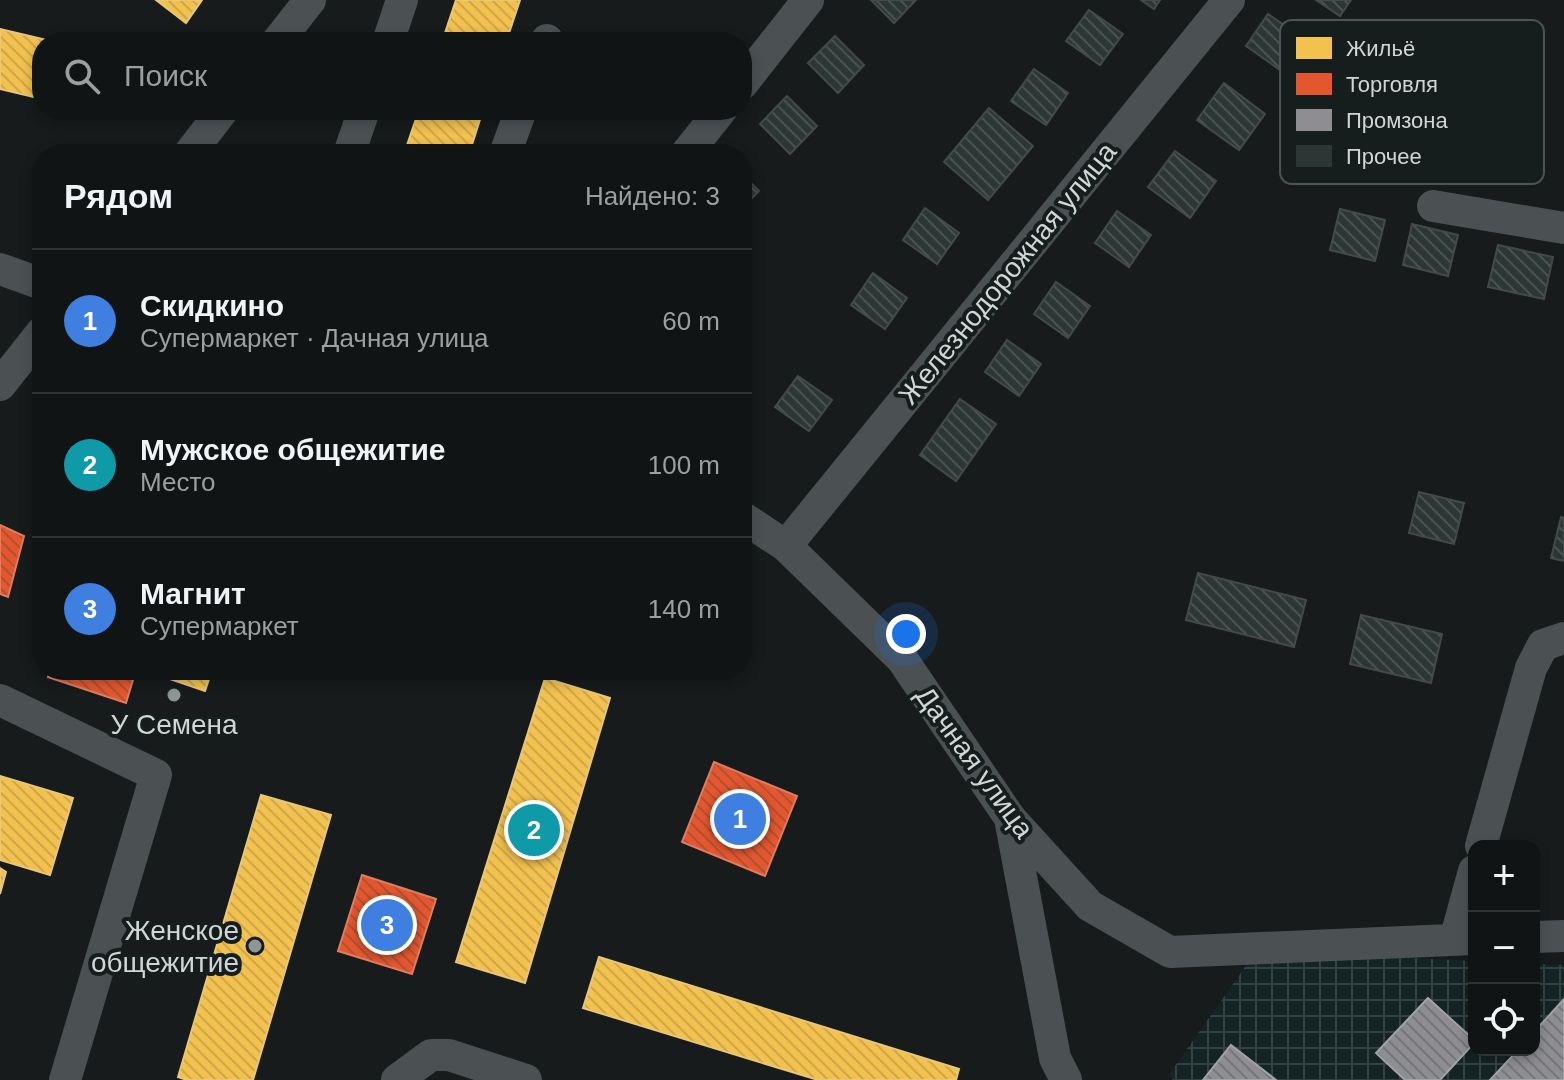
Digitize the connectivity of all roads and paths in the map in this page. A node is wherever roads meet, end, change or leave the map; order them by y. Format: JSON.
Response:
{"nodes":[{"id":1,"x":310,"y":0,"type":"edge"},
{"id":2,"x":402,"y":0,"type":"edge"},
{"id":3,"x":808,"y":0,"type":"edge"},
{"id":4,"x":1229,"y":0,"type":"edge"},
{"id":5,"x":285,"y":32,"type":"edge"},
{"id":6,"x":391,"y":32,"type":"edge"},
{"id":7,"x":752,"y":71,"type":"edge"},
{"id":8,"x":215,"y":120,"type":"edge"},
{"id":9,"x":361,"y":120,"type":"edge"},
{"id":10,"x":517,"y":120,"type":"edge"},
{"id":11,"x":713,"y":120,"type":"edge"},
{"id":12,"x":197,"y":144,"type":"edge"},
{"id":13,"x":352,"y":144,"type":"edge"},
{"id":14,"x":509,"y":144,"type":"edge"},
{"id":15,"x":694,"y":144,"type":"edge"},
{"id":16,"x":1433,"y":206,"type":"dead end"},
{"id":17,"x":1564,"y":228,"type":"edge"},
{"id":18,"x":0,"y":269,"type":"edge"},
{"id":19,"x":32,"y":280,"type":"edge"},
{"id":20,"x":32,"y":345,"type":"edge"},
{"id":21,"x":0,"y":385,"type":"edge"},
{"id":22,"x":752,"y":524,"type":"edge"},
{"id":23,"x":786,"y":546,"type":"junction"},
{"id":24,"x":1564,"y":638,"type":"edge"},
{"id":25,"x":0,"y":700,"type":"edge"},
{"id":26,"x":1010,"y":818,"type":"junction"},
{"id":27,"x":1483,"y":840,"type":"edge"},
{"id":28,"x":1468,"y":912,"type":"edge"},
{"id":29,"x":1564,"y":936,"type":"edge"},
{"id":30,"x":1540,"y":937,"type":"edge"},
{"id":31,"x":1464,"y":940,"type":"edge"},
{"id":32,"x":73,"y":1078,"type":"edge"},
{"id":33,"x":397,"y":1080,"type":"edge"},
{"id":34,"x":526,"y":1080,"type":"edge"},
{"id":35,"x":1066,"y":1080,"type":"edge"}],
"edges":[{"from":1,"to":5,"type":"street"},
{"from":2,"to":6,"type":"street"},
{"from":3,"to":7,"type":"street"},
{"from":4,"to":23,"type":"street","name":"Железнодорожная улица"},
{"from":8,"to":12,"type":"street"},
{"from":9,"to":13,"type":"street"},
{"from":10,"to":14,"type":"street"},
{"from":11,"to":15,"type":"street"},
{"from":16,"to":17,"type":"street"},
{"from":18,"to":19,"type":"street"},
{"from":20,"to":21,"type":"street"},
{"from":22,"to":23,"type":"street","name":"Дачная улица"},
{"from":23,"to":26,"type":"street","name":"Дачная улица"},
{"from":24,"to":27,"type":"street"},
{"from":25,"to":32,"type":"street"},
{"from":26,"to":31,"type":"street","name":"Дачная улица"},
{"from":26,"to":35,"type":"street"},
{"from":28,"to":31,"type":"street"},
{"from":29,"to":30,"type":"street"},
{"from":33,"to":34,"type":"street"}]}
